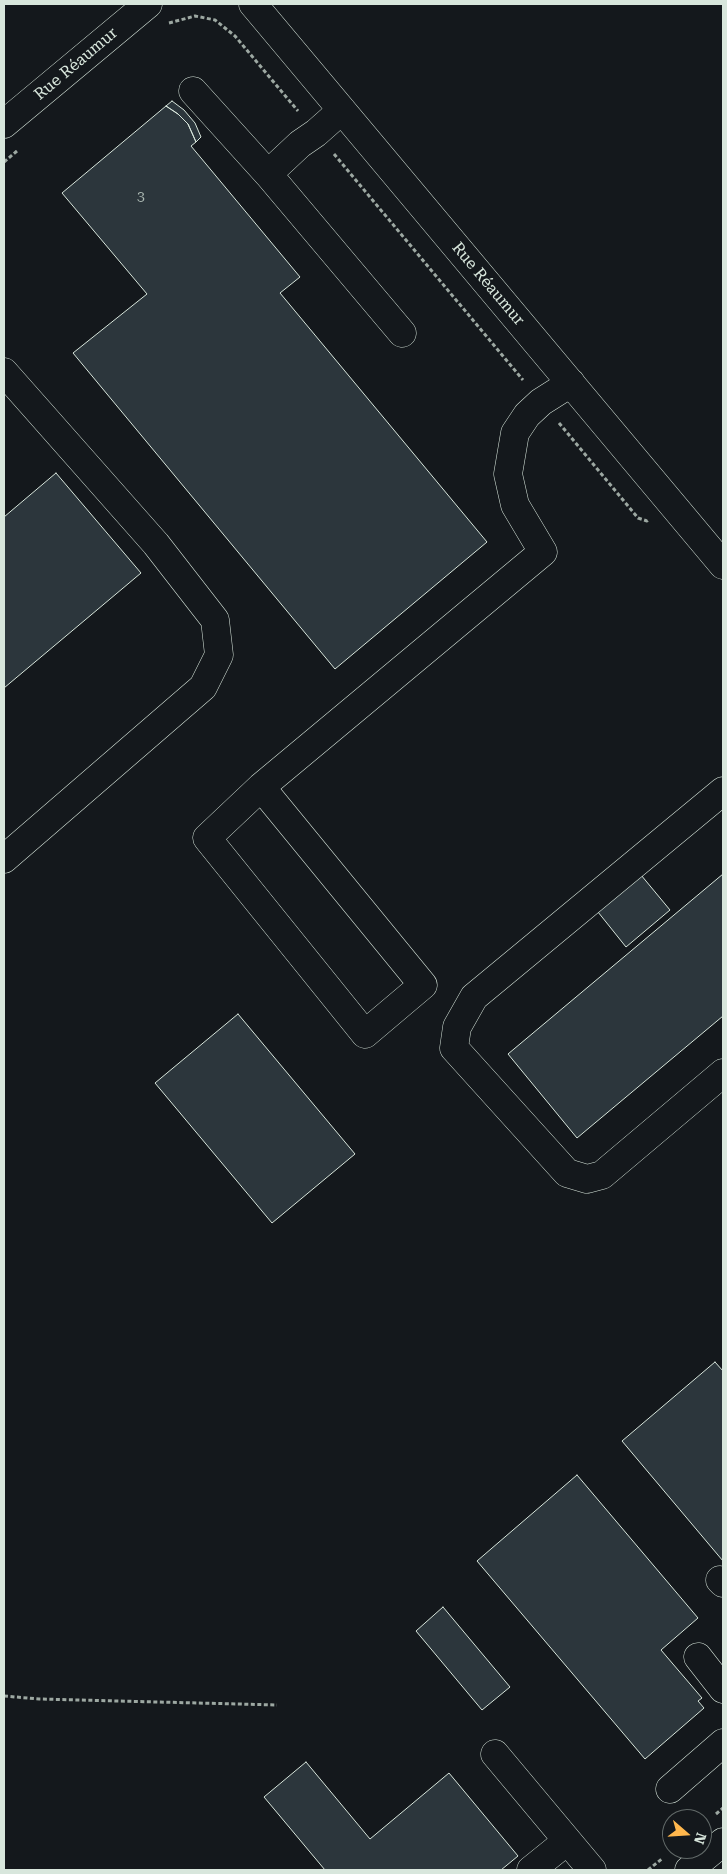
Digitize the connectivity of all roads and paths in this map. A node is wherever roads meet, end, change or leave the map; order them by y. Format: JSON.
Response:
{"nodes":[{"id":1,"x":148,"y":4,"type":"edge"},
{"id":2,"x":252,"y":4,"type":"edge"},
{"id":3,"x":162,"y":29,"type":"dead end"},
{"id":4,"x":193,"y":91,"type":"dead end"},
{"id":5,"x":342,"y":110,"type":"junction"},
{"id":6,"x":4,"y":124,"type":"edge"},
{"id":7,"x":316,"y":133,"type":"junction"},
{"id":8,"x":19,"y":149,"type":"dead end"},
{"id":9,"x":4,"y":162,"type":"edge"},
{"id":10,"x":268,"y":174,"type":"junction"},
{"id":11,"x":402,"y":333,"type":"dead end"},
{"id":12,"x":5,"y":376,"type":"edge"},
{"id":13,"x":571,"y":383,"type":"junction"},
{"id":14,"x":541,"y":402,"type":"junction"},
{"id":15,"x":670,"y":502,"type":"junction"},
{"id":16,"x":723,"y":565,"type":"edge"},
{"id":17,"x":261,"y":787,"type":"junction"},
{"id":18,"x":723,"y":791,"type":"edge"},
{"id":19,"x":4,"y":859,"type":"edge"},
{"id":20,"x":723,"y":1073,"type":"edge"},
{"id":21,"x":698,"y":1657,"type":"dead end"},
{"id":22,"x":723,"y":1689,"type":"edge"},
{"id":23,"x":4,"y":1696,"type":"edge"},
{"id":24,"x":277,"y":1705,"type":"dead end"},
{"id":25,"x":723,"y":1743,"type":"edge"},
{"id":26,"x":495,"y":1754,"type":"dead end"},
{"id":27,"x":670,"y":1789,"type":"dead end"},
{"id":28,"x":567,"y":1841,"type":"junction"},
{"id":29,"x":723,"y":1842,"type":"edge"},
{"id":30,"x":531,"y":1870,"type":"edge"},
{"id":31,"x":592,"y":1870,"type":"edge"},
{"id":32,"x":689,"y":1870,"type":"edge"}],
"edges":[{"from":1,"to":6,"type":"street","name":"Rue Réaumur"},
{"from":2,"to":5,"type":"street","name":"Rue Réaumur"},
{"from":3,"to":7,"type":"path"},
{"from":4,"to":10,"type":"street"},
{"from":5,"to":7,"type":"street"},
{"from":5,"to":13,"type":"street","name":"Rue Réaumur"},
{"from":7,"to":10,"type":"street"},
{"from":7,"to":14,"type":"path"},
{"from":8,"to":9,"type":"path"},
{"from":10,"to":11,"type":"street"},
{"from":12,"to":19,"type":"street"},
{"from":13,"to":14,"type":"street"},
{"from":13,"to":15,"type":"street","name":"Rue Réaumur"},
{"from":14,"to":15,"type":"path"},
{"from":14,"to":17,"type":"street"},
{"from":15,"to":16,"type":"street","name":"Rue Réaumur"},
{"from":17,"to":17,"type":"street"},
{"from":18,"to":20,"type":"street"},
{"from":21,"to":22,"type":"street"},
{"from":23,"to":24,"type":"path"},
{"from":25,"to":27,"type":"street"},
{"from":26,"to":28,"type":"street"},
{"from":28,"to":30,"type":"street"},
{"from":28,"to":31,"type":"street"},
{"from":29,"to":32,"type":"street"}]}
